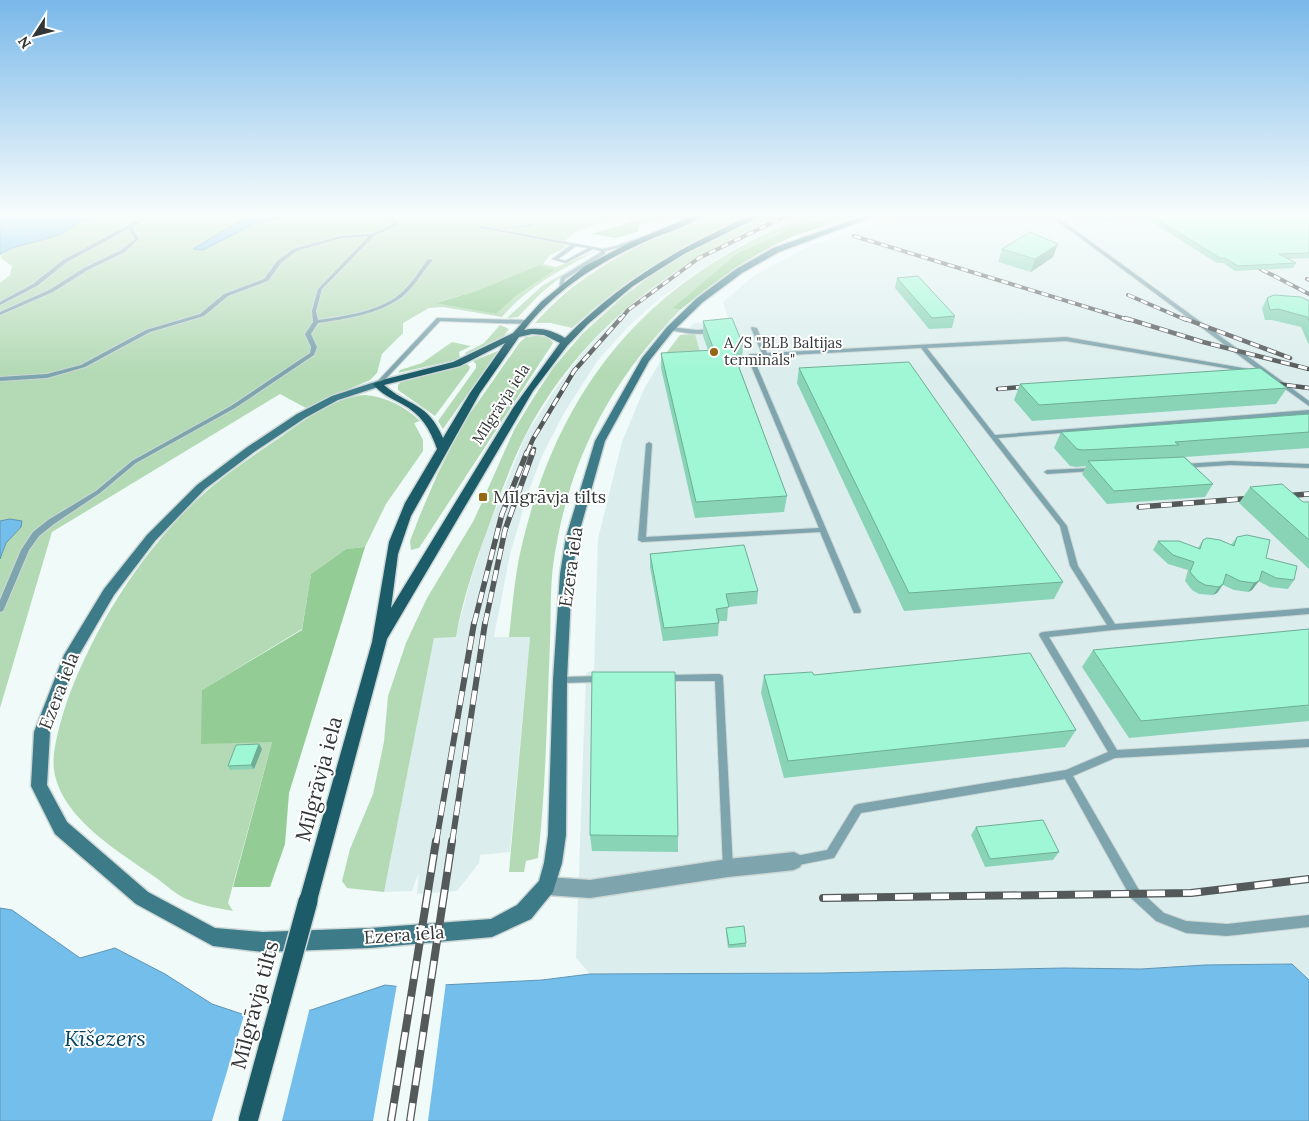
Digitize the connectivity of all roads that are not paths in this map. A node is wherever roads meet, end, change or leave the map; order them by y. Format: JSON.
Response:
{"nodes":[{"id":1,"x":58,"y":266,"type":"edge"},
{"id":2,"x":91,"y":266,"type":"edge"},
{"id":3,"x":276,"y":266,"type":"edge"},
{"id":4,"x":342,"y":266,"type":"edge"},
{"id":5,"x":425,"y":266,"type":"edge"},
{"id":6,"x":582,"y":266,"type":"edge"},
{"id":7,"x":593,"y":266,"type":"edge"},
{"id":8,"x":659,"y":266,"type":"edge"},
{"id":9,"x":746,"y":266,"type":"edge"},
{"id":10,"x":1122,"y":266,"type":"edge"},
{"id":11,"x":561,"y":288,"type":"junction"},
{"id":12,"x":0,"y":304,"type":"edge"},
{"id":13,"x":0,"y":314,"type":"edge"},
{"id":14,"x":330,"y":320,"type":"junction"},
{"id":15,"x":315,"y":322,"type":"junction"},
{"id":16,"x":526,"y":322,"type":"junction"},
{"id":17,"x":754,"y":328,"type":"dead end"},
{"id":18,"x":670,"y":329,"type":"junction"},
{"id":19,"x":720,"y":331,"type":"edge"},
{"id":20,"x":513,"y":336,"type":"junction"},
{"id":21,"x":565,"y":343,"type":"junction"},
{"id":22,"x":923,"y":347,"type":"junction"},
{"id":23,"x":765,"y":355,"type":"junction"},
{"id":24,"x":1269,"y":374,"type":"junction"},
{"id":25,"x":0,"y":379,"type":"edge"},
{"id":26,"x":378,"y":384,"type":"junction"},
{"id":27,"x":1309,"y":404,"type":"edge"},
{"id":28,"x":1309,"y":412,"type":"edge"},
{"id":29,"x":993,"y":437,"type":"junction"},
{"id":30,"x":649,"y":444,"type":"dead end"},
{"id":31,"x":442,"y":449,"type":"junction"},
{"id":32,"x":1172,"y":466,"type":"edge"},
{"id":33,"x":1309,"y":466,"type":"edge"},
{"id":34,"x":1105,"y":470,"type":"edge"},
{"id":35,"x":1047,"y":472,"type":"dead end"},
{"id":36,"x":823,"y":530,"type":"junction"},
{"id":37,"x":0,"y":609,"type":"edge"},
{"id":38,"x":857,"y":611,"type":"dead end"},
{"id":39,"x":1309,"y":611,"type":"edge"},
{"id":40,"x":1113,"y":627,"type":"junction"},
{"id":41,"x":380,"y":640,"type":"junction"},
{"id":42,"x":660,"y":678,"type":"edge"},
{"id":43,"x":611,"y":679,"type":"edge"},
{"id":44,"x":560,"y":680,"type":"junction"},
{"id":45,"x":1309,"y":743,"type":"edge"},
{"id":46,"x":1114,"y":754,"type":"junction"},
{"id":47,"x":1067,"y":774,"type":"junction"},
{"id":48,"x":794,"y":861,"type":"joint"},
{"id":49,"x":728,"y":868,"type":"junction"},
{"id":50,"x":547,"y":886,"type":"junction"},
{"id":51,"x":308,"y":901,"type":"joint"},
{"id":52,"x":1309,"y":920,"type":"edge"},
{"id":53,"x":248,"y":1121,"type":"edge"}],
"edges":[{"from":1,"to":12,"type":"lane"},
{"from":2,"to":13,"type":"lane"},
{"from":3,"to":25,"type":"lane"},
{"from":4,"to":15,"type":"lane"},
{"from":5,"to":14,"type":"lane"},
{"from":6,"to":11,"type":"lane"},
{"from":7,"to":11,"type":"main road","name":"Mīlgrāvja iela"},
{"from":8,"to":21,"type":"main road","name":"Mīlgrāvja iela"},
{"from":9,"to":18,"type":"street","name":"Ezera iela"},
{"from":10,"to":24,"type":"lane"},
{"from":11,"to":16,"type":"main road","name":"Mīlgrāvja iela"},
{"from":14,"to":15,"type":"lane"},
{"from":14,"to":15,"type":"lane"},
{"from":15,"to":37,"type":"lane"},
{"from":16,"to":20,"type":"main road","name":"Mīlgrāvja iela"},
{"from":16,"to":26,"type":"lane"},
{"from":17,"to":23,"type":"lane"},
{"from":18,"to":19,"type":"lane"},
{"from":18,"to":44,"type":"street","name":"Ezera iela"},
{"from":20,"to":21,"type":"main road"},
{"from":20,"to":26,"type":"main road"},
{"from":20,"to":31,"type":"main road","name":"Mīlgrāvja iela"},
{"from":21,"to":41,"type":"main road","name":"Mīlgrāvja iela"},
{"from":22,"to":23,"type":"lane"},
{"from":22,"to":24,"type":"lane"},
{"from":22,"to":29,"type":"lane"},
{"from":23,"to":36,"type":"lane"},
{"from":24,"to":27,"type":"lane"},
{"from":26,"to":31,"type":"main road"},
{"from":26,"to":50,"type":"street","name":"Ezera iela"},
{"from":28,"to":29,"type":"lane"},
{"from":29,"to":40,"type":"lane"},
{"from":30,"to":36,"type":"lane"},
{"from":31,"to":41,"type":"main road","name":"Mīlgrāvja iela"},
{"from":32,"to":33,"type":"lane"},
{"from":34,"to":35,"type":"lane"},
{"from":36,"to":38,"type":"lane"},
{"from":39,"to":40,"type":"lane"},
{"from":40,"to":46,"type":"lane"},
{"from":41,"to":51,"type":"main road","name":"Mīlgrāvja iela"},
{"from":42,"to":49,"type":"lane"},
{"from":43,"to":44,"type":"lane"},
{"from":44,"to":50,"type":"street","name":"Ezera iela"},
{"from":45,"to":46,"type":"lane"},
{"from":46,"to":47,"type":"lane"},
{"from":47,"to":48,"type":"lane"},
{"from":47,"to":52,"type":"lane"},
{"from":48,"to":49,"type":"street"},
{"from":49,"to":50,"type":"street"},
{"from":51,"to":53,"type":"main road","name":"Mīlgrāvja tilts","bridge":true}]}
